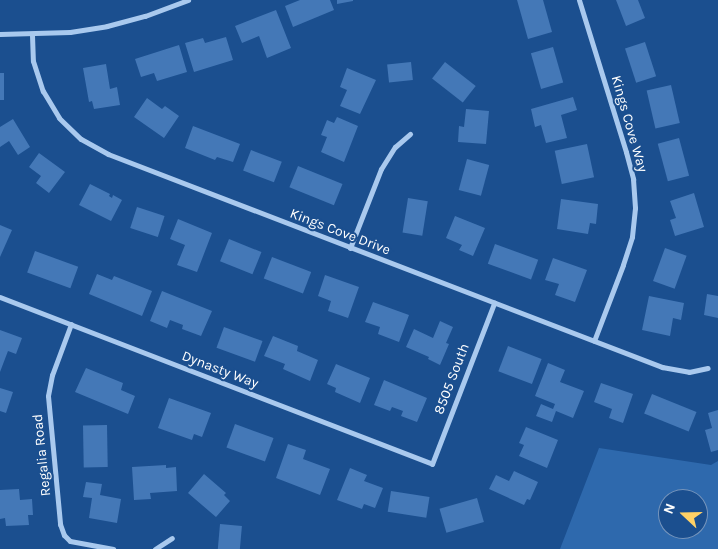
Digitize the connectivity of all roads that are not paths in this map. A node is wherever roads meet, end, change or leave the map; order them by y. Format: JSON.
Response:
{"nodes":[{"id":1,"x":188,"y":0,"type":"edge"},
{"id":2,"x":579,"y":0,"type":"edge"},
{"id":3,"x":0,"y":34,"type":"edge"},
{"id":4,"x":32,"y":35,"type":"junction"},
{"id":5,"x":410,"y":134,"type":"dead end"},
{"id":6,"x":350,"y":248,"type":"junction"},
{"id":7,"x":0,"y":297,"type":"edge"},
{"id":8,"x":494,"y":303,"type":"junction"},
{"id":9,"x":71,"y":324,"type":"junction"},
{"id":10,"x":594,"y":341,"type":"junction"},
{"id":11,"x":708,"y":368,"type":"dead end"},
{"id":12,"x":432,"y":464,"type":"joint"},
{"id":13,"x":172,"y":538,"type":"dead end"},
{"id":14,"x":113,"y":549,"type":"edge"},
{"id":15,"x":155,"y":549,"type":"edge"}],
"edges":[{"from":1,"to":4,"type":"street"},
{"from":2,"to":10,"type":"street","name":"Kings Cove Way"},
{"from":3,"to":4,"type":"street"},
{"from":4,"to":6,"type":"street","name":"Kings Cove Drive"},
{"from":5,"to":6,"type":"street"},
{"from":6,"to":8,"type":"street","name":"Kings Cove Drive"},
{"from":7,"to":9,"type":"street","name":"Dynasty Way"},
{"from":8,"to":10,"type":"street","name":"Kings Cove Drive"},
{"from":8,"to":12,"type":"street","name":"8505 South"},
{"from":9,"to":12,"type":"street","name":"Dynasty Way"},
{"from":9,"to":14,"type":"street","name":"Regalia Road"},
{"from":10,"to":11,"type":"street","name":"Kings Cove Drive"},
{"from":13,"to":15,"type":"street"}]}
